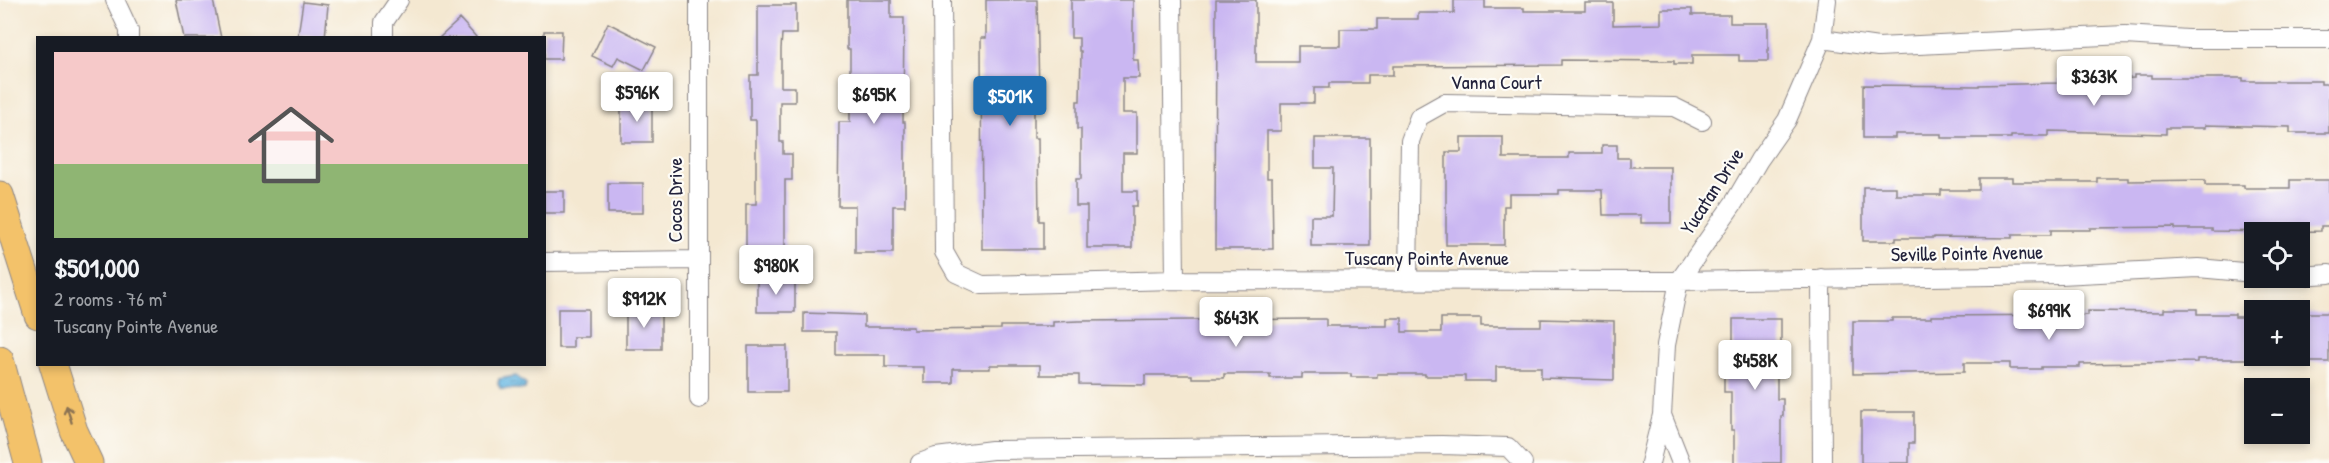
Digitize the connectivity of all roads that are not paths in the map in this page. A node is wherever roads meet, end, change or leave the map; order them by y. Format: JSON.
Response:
{"nodes":[{"id":1,"x":115,"y":0,"type":"edge"},
{"id":2,"x":399,"y":0,"type":"edge"},
{"id":3,"x":699,"y":0,"type":"edge"},
{"id":4,"x":942,"y":0,"type":"edge"},
{"id":5,"x":1172,"y":0,"type":"edge"},
{"id":6,"x":1827,"y":0,"type":"edge"},
{"id":7,"x":129,"y":36,"type":"edge"},
{"id":8,"x":384,"y":36,"type":"edge"},
{"id":9,"x":1822,"y":39,"type":"junction"},
{"id":10,"x":2329,"y":39,"type":"edge"},
{"id":11,"x":1702,"y":121,"type":"dead end"},
{"id":12,"x":0,"y":195,"type":"edge"},
{"id":13,"x":697,"y":260,"type":"junction"},
{"id":14,"x":546,"y":262,"type":"edge"},
{"id":15,"x":2244,"y":272,"type":"edge"},
{"id":16,"x":2329,"y":274,"type":"edge"},
{"id":17,"x":2310,"y":275,"type":"edge"},
{"id":18,"x":1821,"y":278,"type":"junction"},
{"id":19,"x":1175,"y":280,"type":"junction"},
{"id":20,"x":1408,"y":281,"type":"junction"},
{"id":21,"x":1679,"y":281,"type":"junction"},
{"id":22,"x":36,"y":309,"type":"edge"},
{"id":23,"x":0,"y":360,"type":"edge"},
{"id":24,"x":54,"y":366,"type":"edge"},
{"id":25,"x":699,"y":399,"type":"dead end"},
{"id":26,"x":1662,"y":415,"type":"junction"},
{"id":27,"x":28,"y":463,"type":"edge"},
{"id":28,"x":89,"y":463,"type":"edge"},
{"id":29,"x":920,"y":463,"type":"edge"},
{"id":30,"x":1524,"y":463,"type":"edge"},
{"id":31,"x":1650,"y":463,"type":"edge"},
{"id":32,"x":1681,"y":463,"type":"edge"},
{"id":33,"x":1822,"y":463,"type":"edge"}],
"edges":[{"from":1,"to":7,"type":"street"},
{"from":2,"to":8,"type":"street"},
{"from":3,"to":13,"type":"street","name":"Cocos Drive"},
{"from":4,"to":19,"type":"street","name":"Tuscany Pointe Avenue"},
{"from":5,"to":19,"type":"street"},
{"from":6,"to":9,"type":"street","name":"Yucatan Drive"},
{"from":9,"to":10,"type":"street"},
{"from":9,"to":21,"type":"street","name":"Yucatan Drive"},
{"from":11,"to":20,"type":"street","name":"Vanna Court"},
{"from":12,"to":22,"type":"highway"},
{"from":13,"to":14,"type":"street"},
{"from":13,"to":25,"type":"street","name":"Cocos Drive"},
{"from":15,"to":18,"type":"street","name":"Seville Pointe Avenue"},
{"from":16,"to":17,"type":"street"},
{"from":18,"to":21,"type":"street","name":"Seville Pointe Avenue"},
{"from":18,"to":33,"type":"street"},
{"from":19,"to":20,"type":"street","name":"Tuscany Pointe Avenue"},
{"from":20,"to":21,"type":"street","name":"Tuscany Pointe Avenue"},
{"from":21,"to":26,"type":"street","name":"Yucatan Drive"},
{"from":23,"to":27,"type":"highway"},
{"from":28,"to":24,"type":"highway","one_way":true},
{"from":26,"to":31,"type":"street","name":"Yucatan Drive"},
{"from":26,"to":32,"type":"street","name":"Yucatan Drive"},
{"from":29,"to":30,"type":"street"}]}
